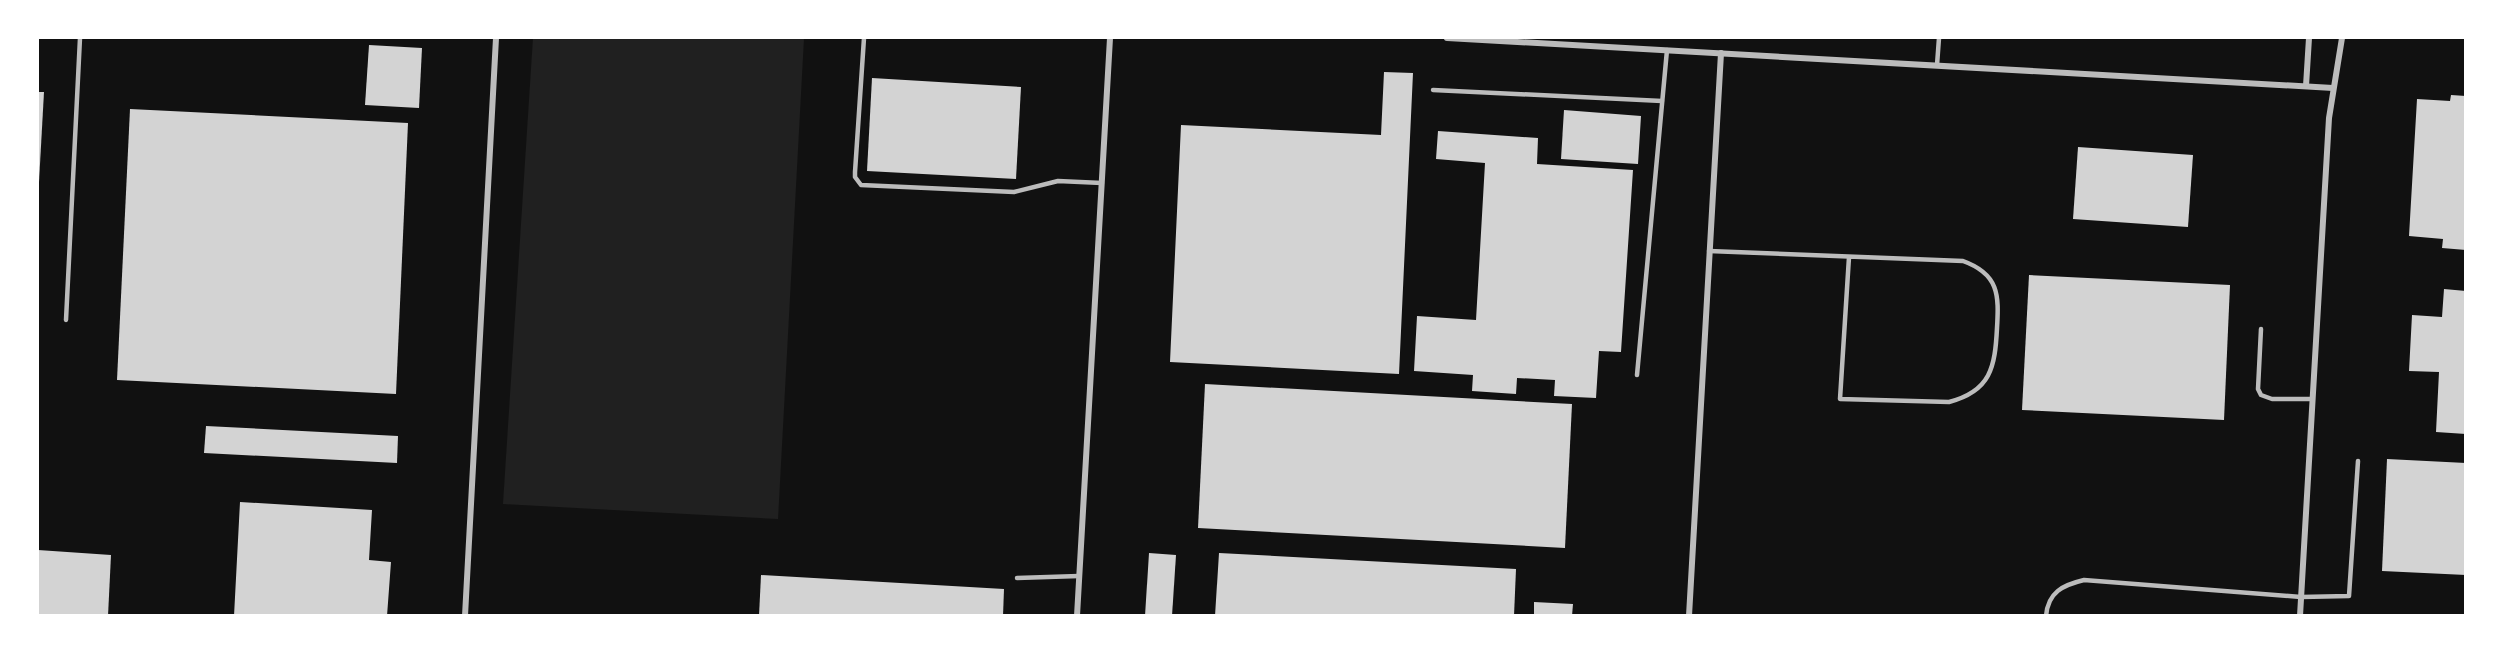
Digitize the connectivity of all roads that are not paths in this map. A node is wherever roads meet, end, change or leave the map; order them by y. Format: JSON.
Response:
{"nodes":[{"id":1,"x":80,"y":38,"type":"edge"},
{"id":2,"x":496,"y":38,"type":"edge"},
{"id":3,"x":864,"y":38,"type":"edge"},
{"id":4,"x":1110,"y":38,"type":"edge"},
{"id":5,"x":1447,"y":38,"type":"edge"},
{"id":6,"x":1939,"y":38,"type":"edge"},
{"id":7,"x":2309,"y":38,"type":"edge"},
{"id":8,"x":2342,"y":38,"type":"edge"},
{"id":9,"x":1667,"y":50,"type":"junction"},
{"id":10,"x":1721,"y":53,"type":"junction"},
{"id":11,"x":1937,"y":65,"type":"junction"},
{"id":12,"x":2306,"y":86,"type":"junction"},
{"id":13,"x":2333,"y":88,"type":"junction"},
{"id":14,"x":1433,"y":90,"type":"dead end"},
{"id":15,"x":1662,"y":101,"type":"junction"},
{"id":16,"x":1102,"y":183,"type":"junction"},
{"id":17,"x":1709,"y":251,"type":"junction"},
{"id":18,"x":1849,"y":257,"type":"junction"},
{"id":19,"x":66,"y":320,"type":"dead end"},
{"id":20,"x":2261,"y":328,"type":"dead end"},
{"id":21,"x":1637,"y":375,"type":"dead end"},
{"id":22,"x":2311,"y":399,"type":"junction"},
{"id":23,"x":2358,"y":461,"type":"dead end"},
{"id":24,"x":1079,"y":576,"type":"junction"},
{"id":25,"x":1017,"y":578,"type":"dead end"},
{"id":26,"x":2301,"y":597,"type":"junction"},
{"id":27,"x":465,"y":615,"type":"edge"},
{"id":28,"x":1077,"y":615,"type":"edge"},
{"id":29,"x":1689,"y":615,"type":"edge"},
{"id":30,"x":2046,"y":615,"type":"edge"},
{"id":31,"x":2300,"y":615,"type":"edge"}],
"edges":[{"from":1,"to":19,"type":"lane"},
{"from":2,"to":27,"type":"street"},
{"from":3,"to":16,"type":"lane"},
{"from":4,"to":16,"type":"street"},
{"from":5,"to":9,"type":"street"},
{"from":6,"to":11,"type":"lane"},
{"from":7,"to":12,"type":"street"},
{"from":8,"to":13,"type":"street"},
{"from":9,"to":10,"type":"street"},
{"from":9,"to":15,"type":"lane"},
{"from":10,"to":11,"type":"street"},
{"from":10,"to":17,"type":"street"},
{"from":11,"to":12,"type":"street"},
{"from":12,"to":13,"type":"street"},
{"from":13,"to":22,"type":"street"},
{"from":14,"to":15,"type":"lane"},
{"from":15,"to":21,"type":"lane"},
{"from":16,"to":24,"type":"street"},
{"from":17,"to":18,"type":"lane"},
{"from":17,"to":29,"type":"street"},
{"from":18,"to":18,"type":"lane"},
{"from":20,"to":22,"type":"lane"},
{"from":22,"to":26,"type":"street"},
{"from":23,"to":26,"type":"lane"},
{"from":24,"to":25,"type":"lane"},
{"from":24,"to":28,"type":"street"},
{"from":26,"to":30,"type":"lane"},
{"from":26,"to":31,"type":"street"}]}
